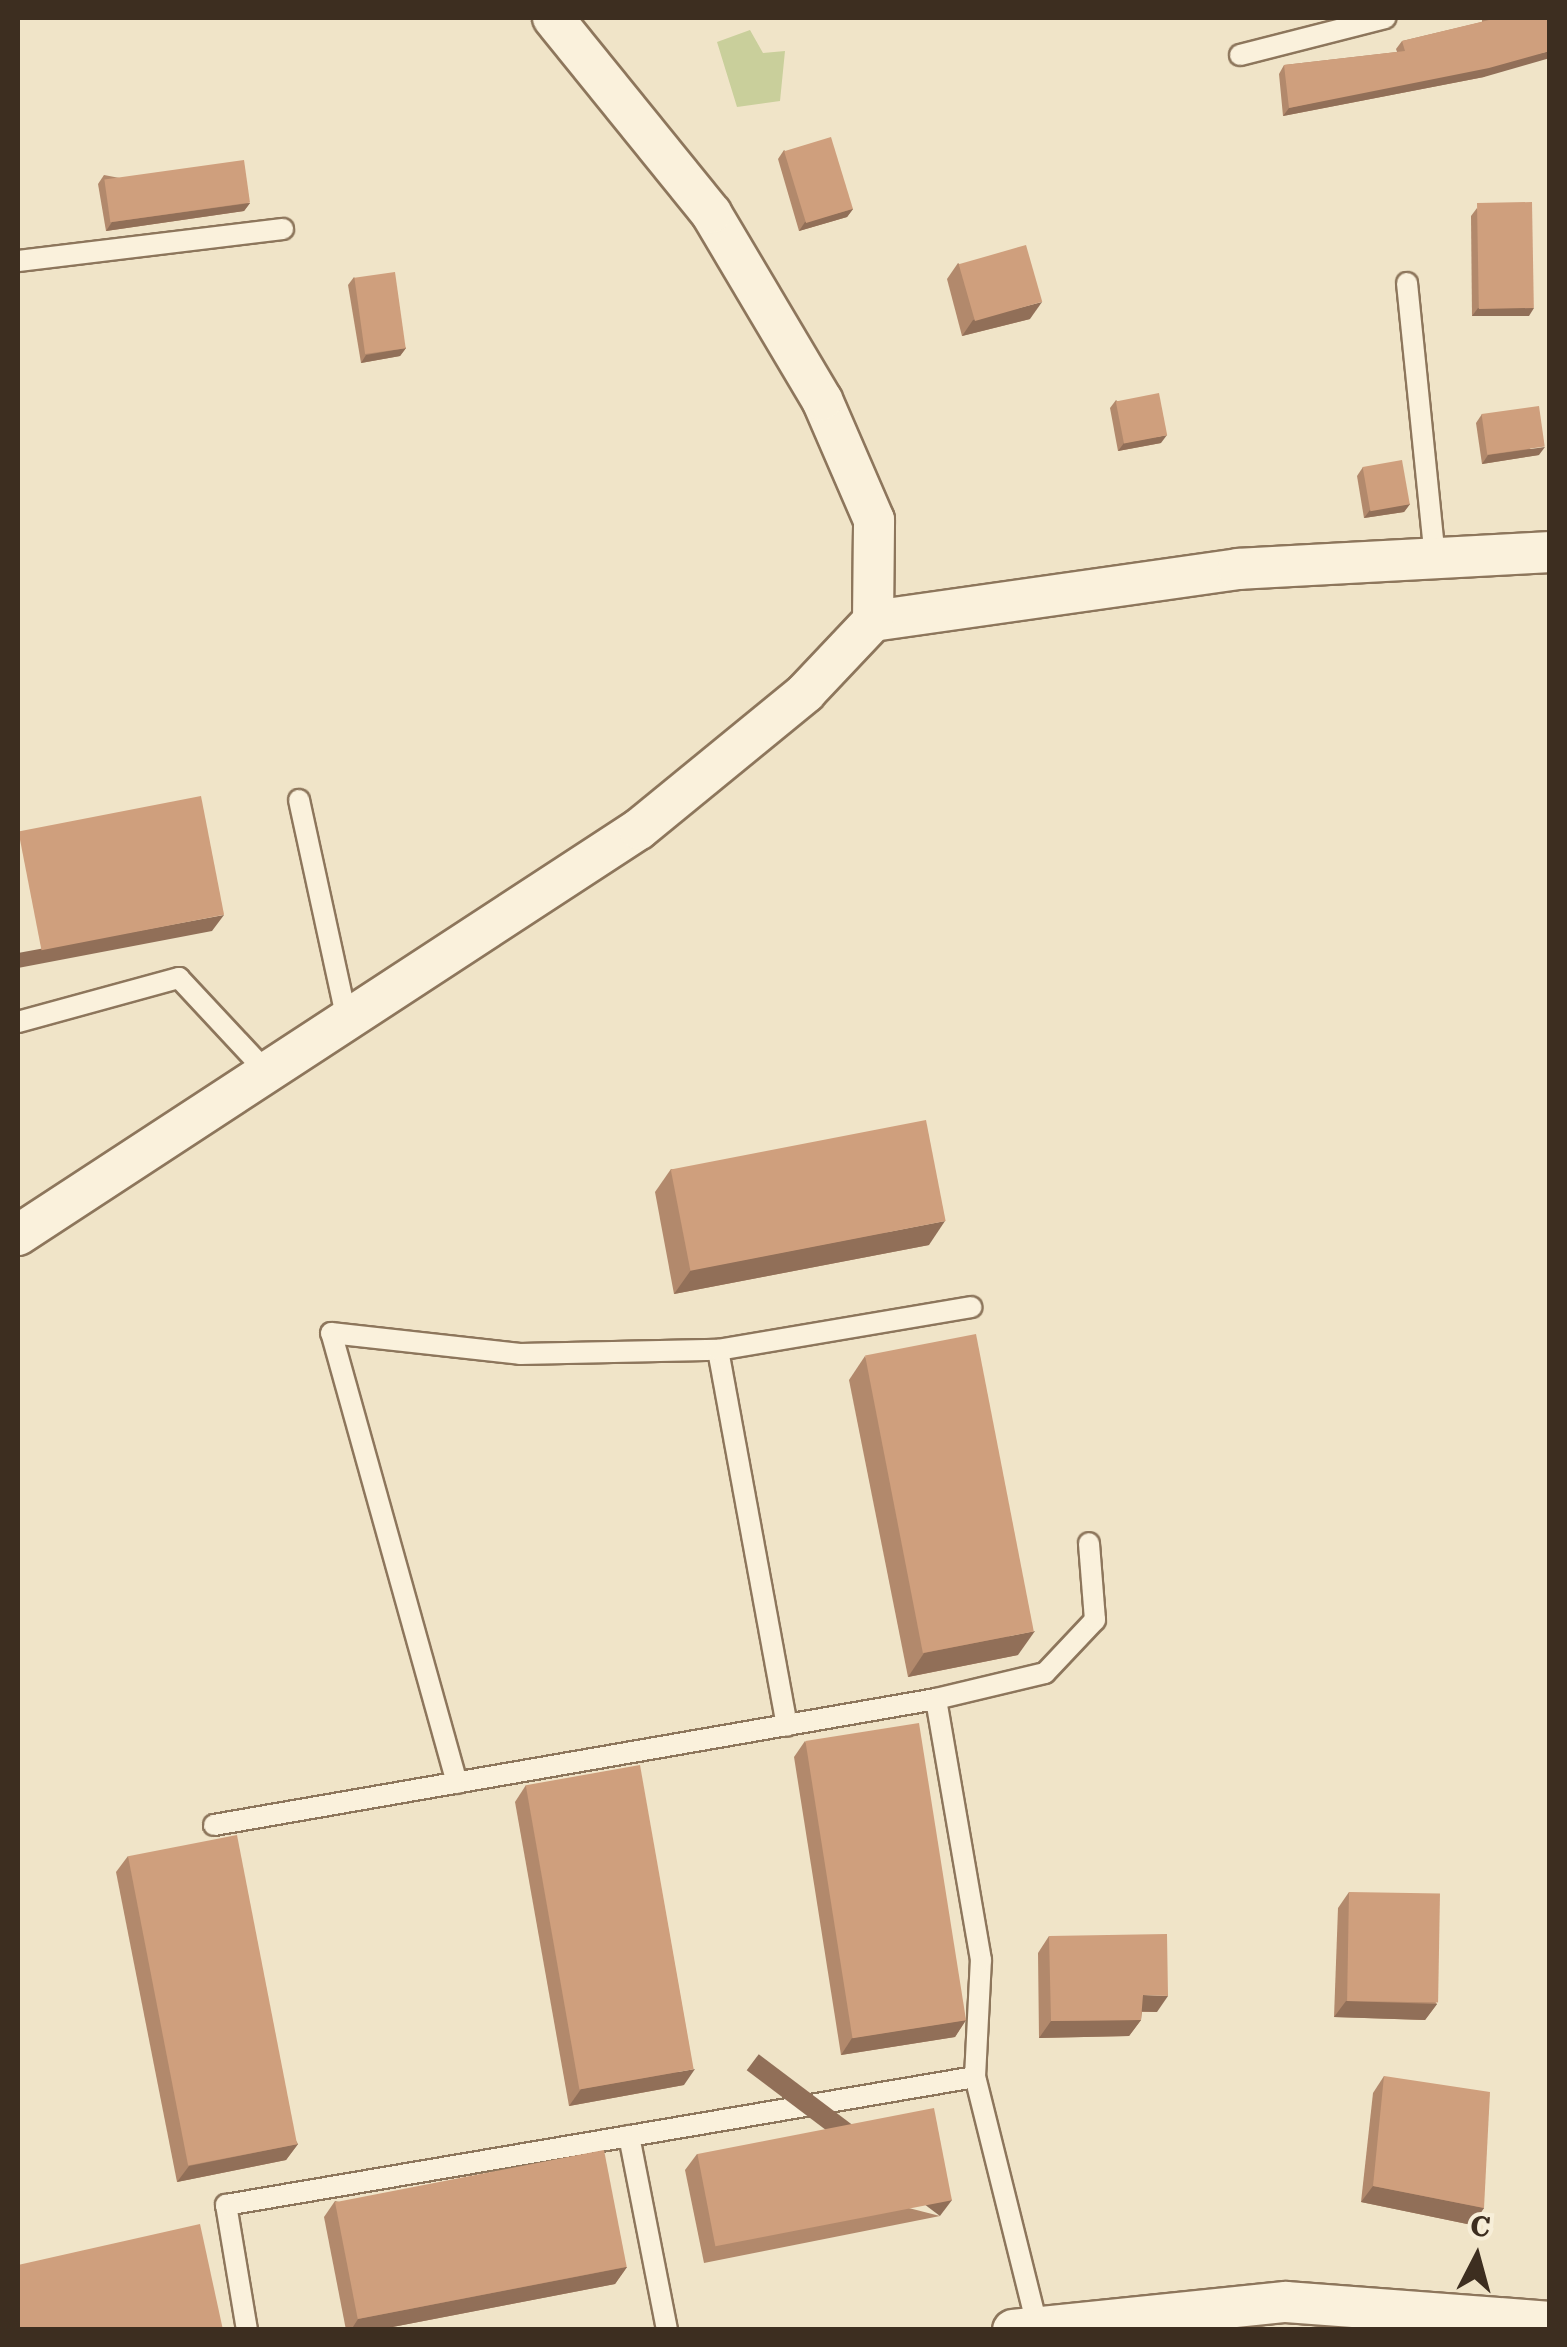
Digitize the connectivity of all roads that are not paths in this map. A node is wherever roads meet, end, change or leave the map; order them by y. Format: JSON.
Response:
{"nodes":[{"id":1,"x":553,"y":18,"type":"edge"},
{"id":2,"x":1384,"y":18,"type":"edge"},
{"id":3,"x":1240,"y":55,"type":"dead end"},
{"id":4,"x":283,"y":229,"type":"dead end"},
{"id":5,"x":18,"y":262,"type":"edge"},
{"id":6,"x":1407,"y":283,"type":"dead end"},
{"id":7,"x":1550,"y":552,"type":"edge"},
{"id":8,"x":1436,"y":558,"type":"junction"},
{"id":9,"x":873,"y":621,"type":"junction"},
{"id":10,"x":299,"y":800,"type":"dead end"},
{"id":11,"x":346,"y":1016,"type":"junction"},
{"id":12,"x":18,"y":1022,"type":"edge"},
{"id":13,"x":264,"y":1069,"type":"junction"},
{"id":14,"x":18,"y":1235,"type":"edge"},
{"id":15,"x":972,"y":1307,"type":"dead end"},
{"id":16,"x":718,"y":1350,"type":"junction"},
{"id":17,"x":1090,"y":1543,"type":"dead end"},
{"id":18,"x":936,"y":1700,"type":"junction"},
{"id":19,"x":787,"y":1726,"type":"junction"},
{"id":20,"x":458,"y":1783,"type":"junction"},
{"id":21,"x":214,"y":1825,"type":"dead end"},
{"id":22,"x":975,"y":2077,"type":"junction"},
{"id":23,"x":628,"y":2136,"type":"junction"},
{"id":24,"x":1550,"y":2322,"type":"edge"},
{"id":25,"x":1025,"y":2327,"type":"edge"},
{"id":26,"x":247,"y":2330,"type":"edge"},
{"id":27,"x":667,"y":2330,"type":"edge"}],
"edges":[{"from":1,"to":9,"type":"street"},
{"from":2,"to":3,"type":"lane"},
{"from":4,"to":5,"type":"lane"},
{"from":6,"to":8,"type":"lane"},
{"from":7,"to":8,"type":"street"},
{"from":8,"to":9,"type":"street"},
{"from":9,"to":11,"type":"street"},
{"from":10,"to":11,"type":"lane"},
{"from":11,"to":13,"type":"street"},
{"from":12,"to":13,"type":"lane"},
{"from":13,"to":14,"type":"street"},
{"from":15,"to":16,"type":"lane"},
{"from":16,"to":19,"type":"lane"},
{"from":16,"to":20,"type":"lane"},
{"from":17,"to":18,"type":"lane"},
{"from":18,"to":19,"type":"lane"},
{"from":18,"to":22,"type":"lane"},
{"from":19,"to":20,"type":"lane"},
{"from":20,"to":21,"type":"lane"},
{"from":22,"to":23,"type":"lane"},
{"from":22,"to":25,"type":"lane"},
{"from":23,"to":26,"type":"lane"},
{"from":23,"to":27,"type":"lane"},
{"from":24,"to":25,"type":"street"}]}
